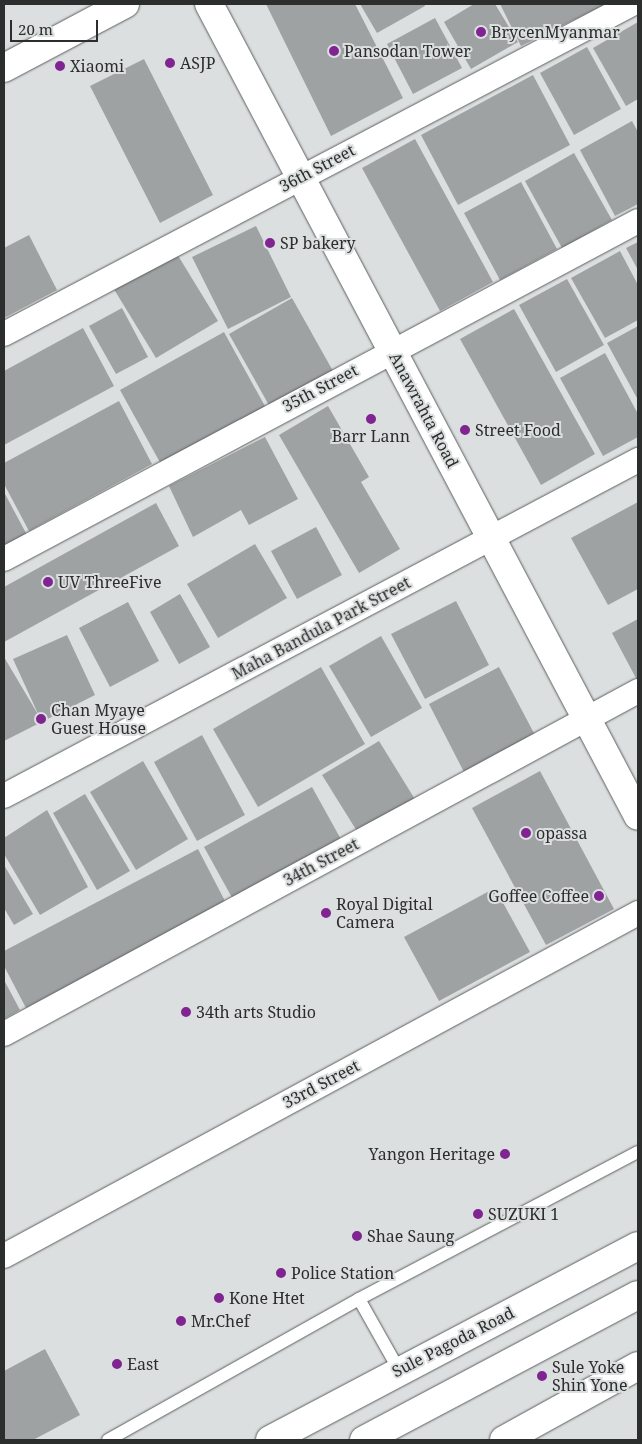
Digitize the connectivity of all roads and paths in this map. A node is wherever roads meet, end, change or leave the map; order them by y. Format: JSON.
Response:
{"nodes":[{"id":1,"x":125,"y":4,"type":"edge"},
{"id":2,"x":209,"y":4,"type":"edge"},
{"id":3,"x":632,"y":4,"type":"edge"},
{"id":4,"x":4,"y":68,"type":"edge"},
{"id":5,"x":300,"y":177,"type":"junction"},
{"id":6,"x":638,"y":221,"type":"edge"},
{"id":7,"x":4,"y":334,"type":"edge"},
{"id":8,"x":392,"y":350,"type":"junction"},
{"id":9,"x":638,"y":460,"type":"edge"},
{"id":10,"x":491,"y":538,"type":"junction"},
{"id":11,"x":4,"y":559,"type":"edge"},
{"id":12,"x":638,"y":691,"type":"edge"},
{"id":13,"x":586,"y":718,"type":"junction"},
{"id":14,"x":4,"y":796,"type":"edge"},
{"id":15,"x":638,"y":816,"type":"edge"},
{"id":16,"x":638,"y":912,"type":"edge"},
{"id":17,"x":4,"y":1034,"type":"edge"},
{"id":18,"x":638,"y":1152,"type":"edge"},
{"id":19,"x":638,"y":1246,"type":"edge"},
{"id":20,"x":4,"y":1256,"type":"edge"},
{"id":21,"x":638,"y":1295,"type":"edge"},
{"id":22,"x":359,"y":1299,"type":"junction"},
{"id":23,"x":638,"y":1366,"type":"edge"},
{"id":24,"x":399,"y":1370,"type":"junction"},
{"id":25,"x":108,"y":1440,"type":"edge"},
{"id":26,"x":270,"y":1440,"type":"edge"},
{"id":27,"x":364,"y":1440,"type":"edge"},
{"id":28,"x":504,"y":1440,"type":"edge"}],
"edges":[{"from":1,"to":4,"type":"main road"},
{"from":2,"to":5,"type":"main road","name":"Anawrahta Road"},
{"from":3,"to":5,"type":"street","name":"36th Street"},
{"from":5,"to":7,"type":"street","name":"36th Street"},
{"from":5,"to":8,"type":"main road","name":"Anawrahta Road"},
{"from":6,"to":8,"type":"street","name":"35th Street"},
{"from":8,"to":10,"type":"main road","name":"Anawrahta Road"},
{"from":8,"to":11,"type":"street","name":"35th Street"},
{"from":9,"to":10,"type":"street","name":"Maha Bandula Park Street"},
{"from":10,"to":13,"type":"main road","name":"Anawrahta Road"},
{"from":10,"to":14,"type":"street","name":"Maha Bandula Park Street"},
{"from":12,"to":13,"type":"street","name":"34th Street"},
{"from":13,"to":15,"type":"main road","name":"Anawrahta Road"},
{"from":13,"to":17,"type":"street","name":"34th Street"},
{"from":16,"to":20,"type":"street","name":"33rd Street"},
{"from":18,"to":22,"type":"lane"},
{"from":19,"to":24,"type":"main road","name":"Sule Pagoda Road"},
{"from":21,"to":27,"type":"main road"},
{"from":22,"to":24,"type":"lane"},
{"from":22,"to":25,"type":"lane"},
{"from":23,"to":28,"type":"main road"},
{"from":24,"to":26,"type":"main road","name":"Sule Pagoda Road"}]}
